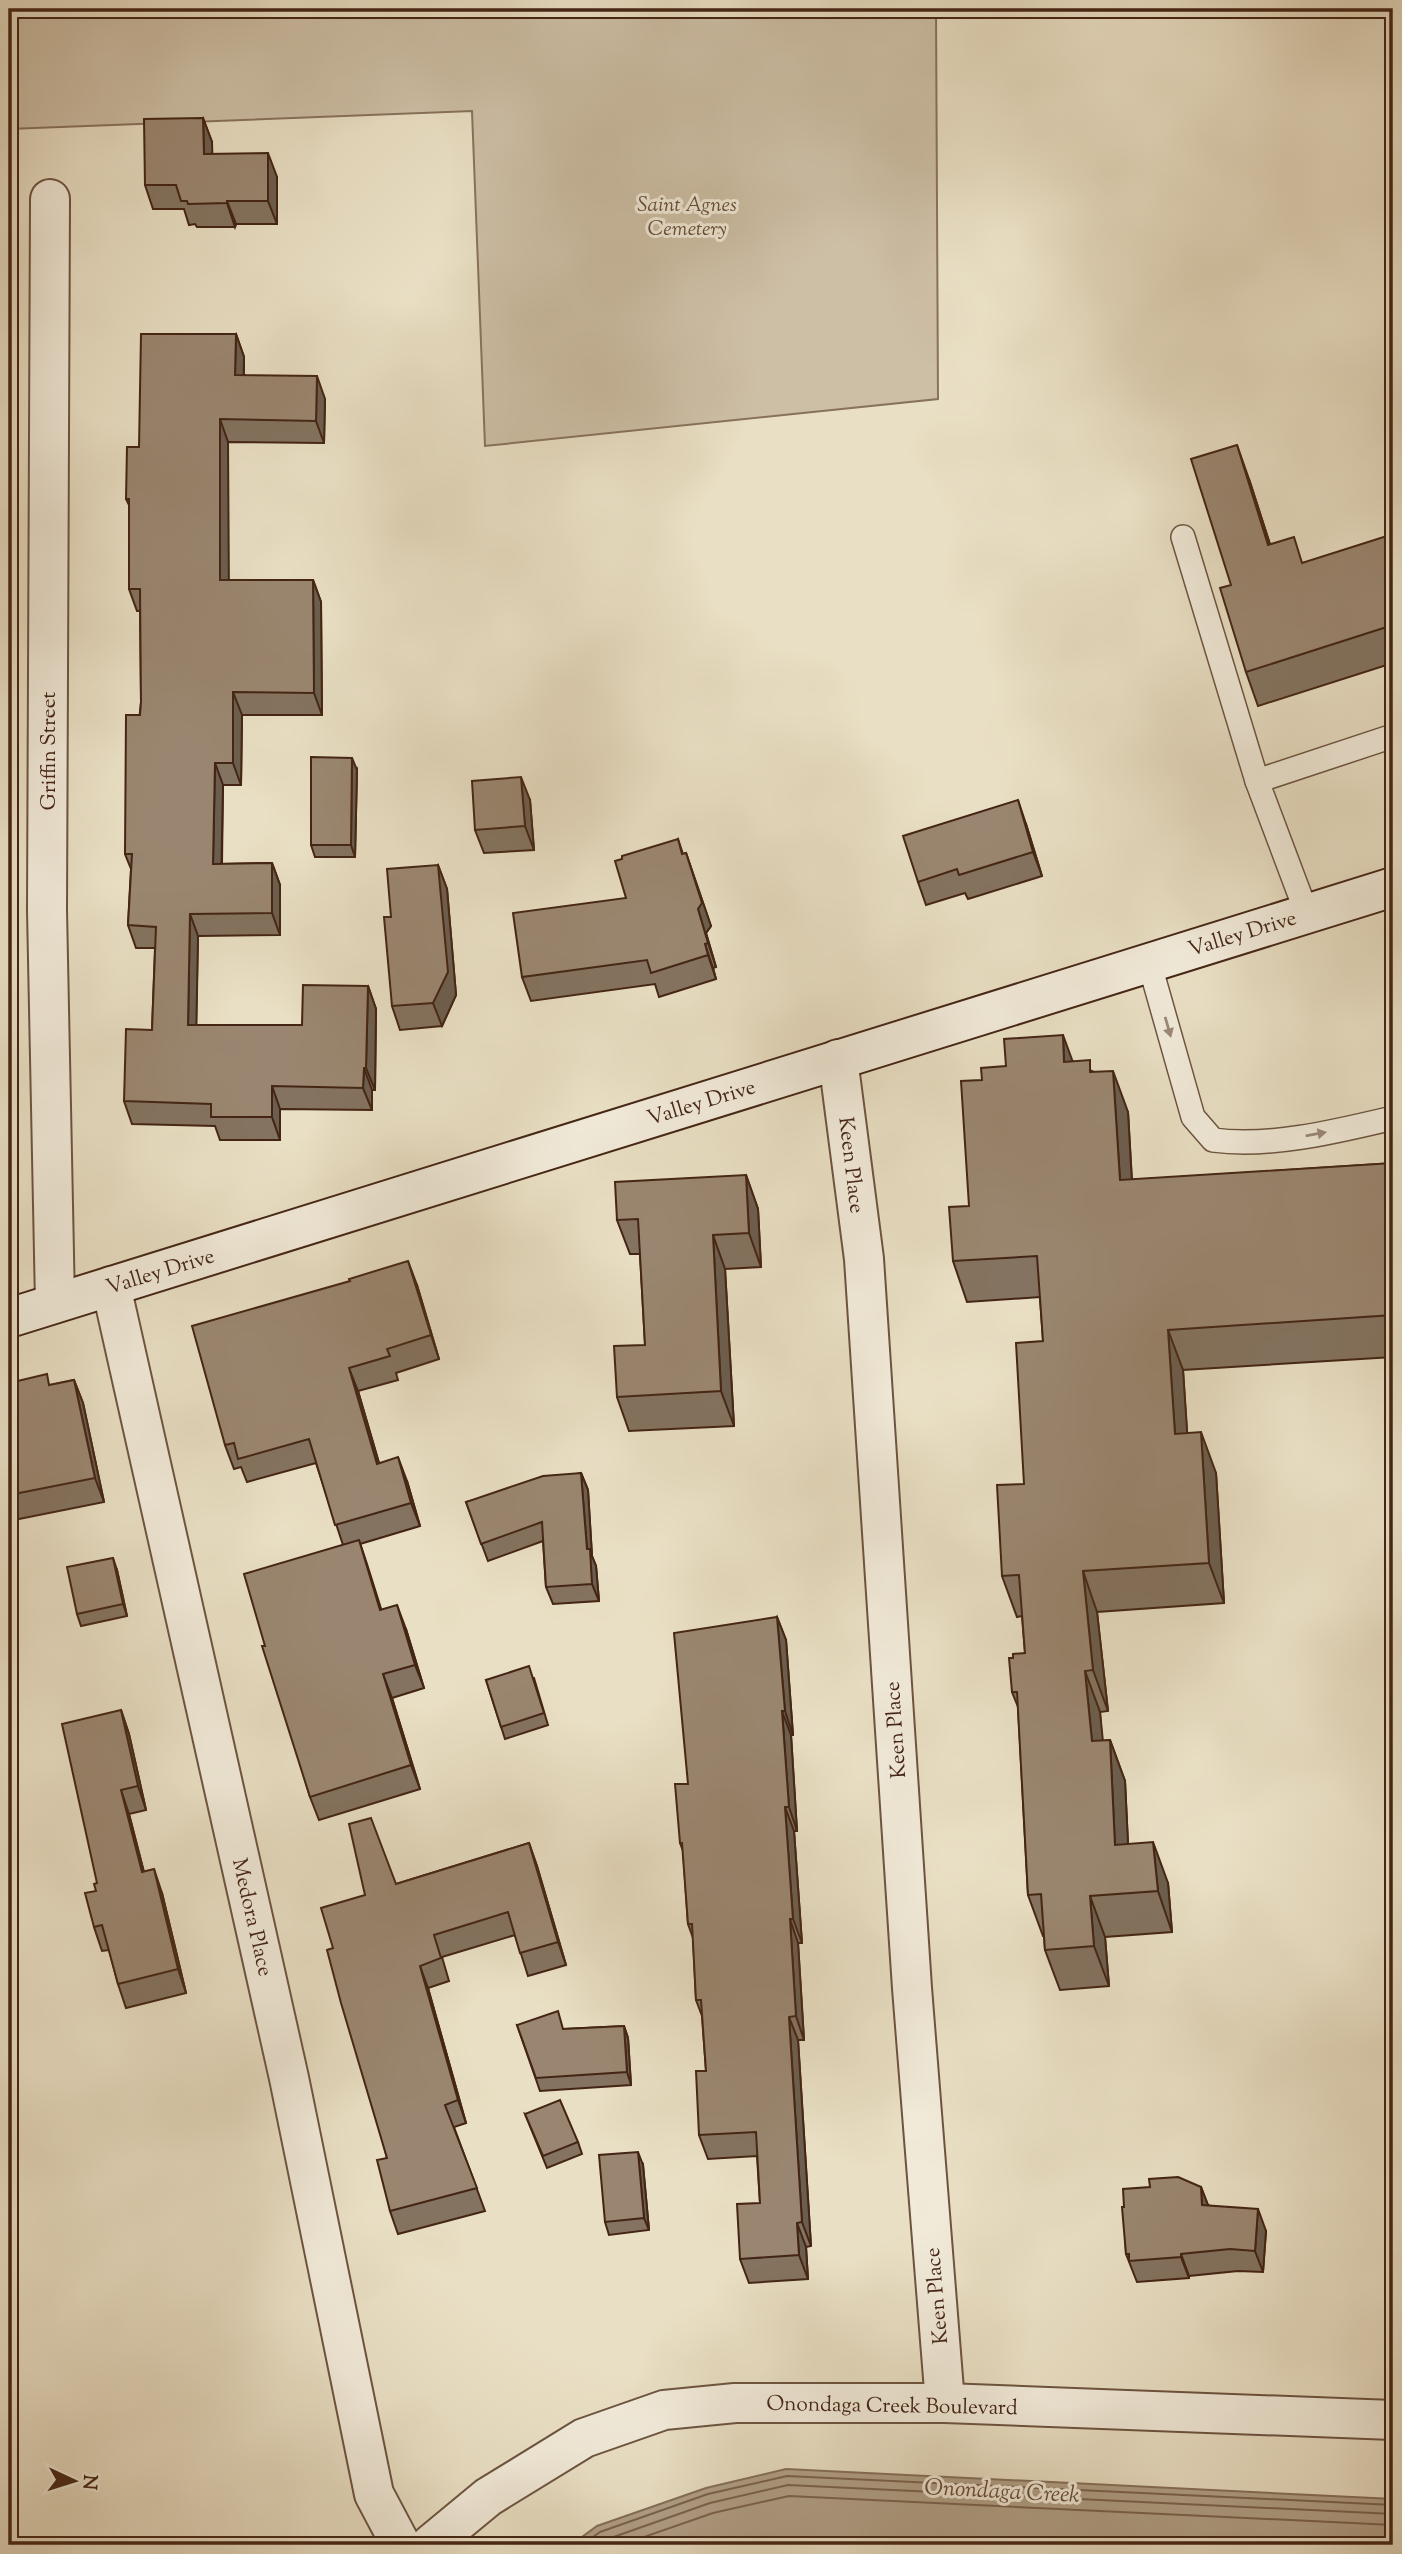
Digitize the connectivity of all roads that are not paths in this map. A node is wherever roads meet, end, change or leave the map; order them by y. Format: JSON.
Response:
{"nodes":[{"id":1,"x":50,"y":199,"type":"dead end"},
{"id":2,"x":1182,"y":537,"type":"dead end"},
{"id":3,"x":1393,"y":736,"type":"edge"},
{"id":4,"x":1258,"y":781,"type":"junction"},
{"id":5,"x":1393,"y":887,"type":"edge"},
{"id":6,"x":1307,"y":914,"type":"junction"},
{"id":7,"x":1149,"y":962,"type":"junction"},
{"id":8,"x":838,"y":1059,"type":"junction"},
{"id":9,"x":1393,"y":1118,"type":"edge"},
{"id":10,"x":111,"y":1286,"type":"junction"},
{"id":11,"x":55,"y":1303,"type":"junction"},
{"id":12,"x":9,"y":1318,"type":"edge"},
{"id":13,"x":945,"y":2403,"type":"junction"},
{"id":14,"x":1393,"y":2420,"type":"edge"},
{"id":15,"x":401,"y":2545,"type":"edge"},
{"id":16,"x":430,"y":2545,"type":"edge"}],
"edges":[{"from":1,"to":11,"type":"street","name":"Griffin Street"},
{"from":2,"to":4,"type":"lane"},
{"from":3,"to":4,"type":"lane"},
{"from":4,"to":6,"type":"lane"},
{"from":5,"to":6,"type":"street","name":"Valley Drive"},
{"from":6,"to":7,"type":"street","name":"Valley Drive"},
{"from":7,"to":8,"type":"street","name":"Valley Drive"},
{"from":7,"to":9,"type":"lane","one_way":true},
{"from":8,"to":10,"type":"street","name":"Valley Drive"},
{"from":8,"to":13,"type":"street","name":"Keen Place"},
{"from":10,"to":11,"type":"street","name":"Valley Drive"},
{"from":10,"to":15,"type":"street","name":"Medora Place"},
{"from":11,"to":12,"type":"street","name":"Valley Drive"},
{"from":13,"to":14,"type":"street","name":"Onondaga Creek Boulevard"},
{"from":13,"to":16,"type":"street","name":"Onondaga Creek Boulevard"}]}
